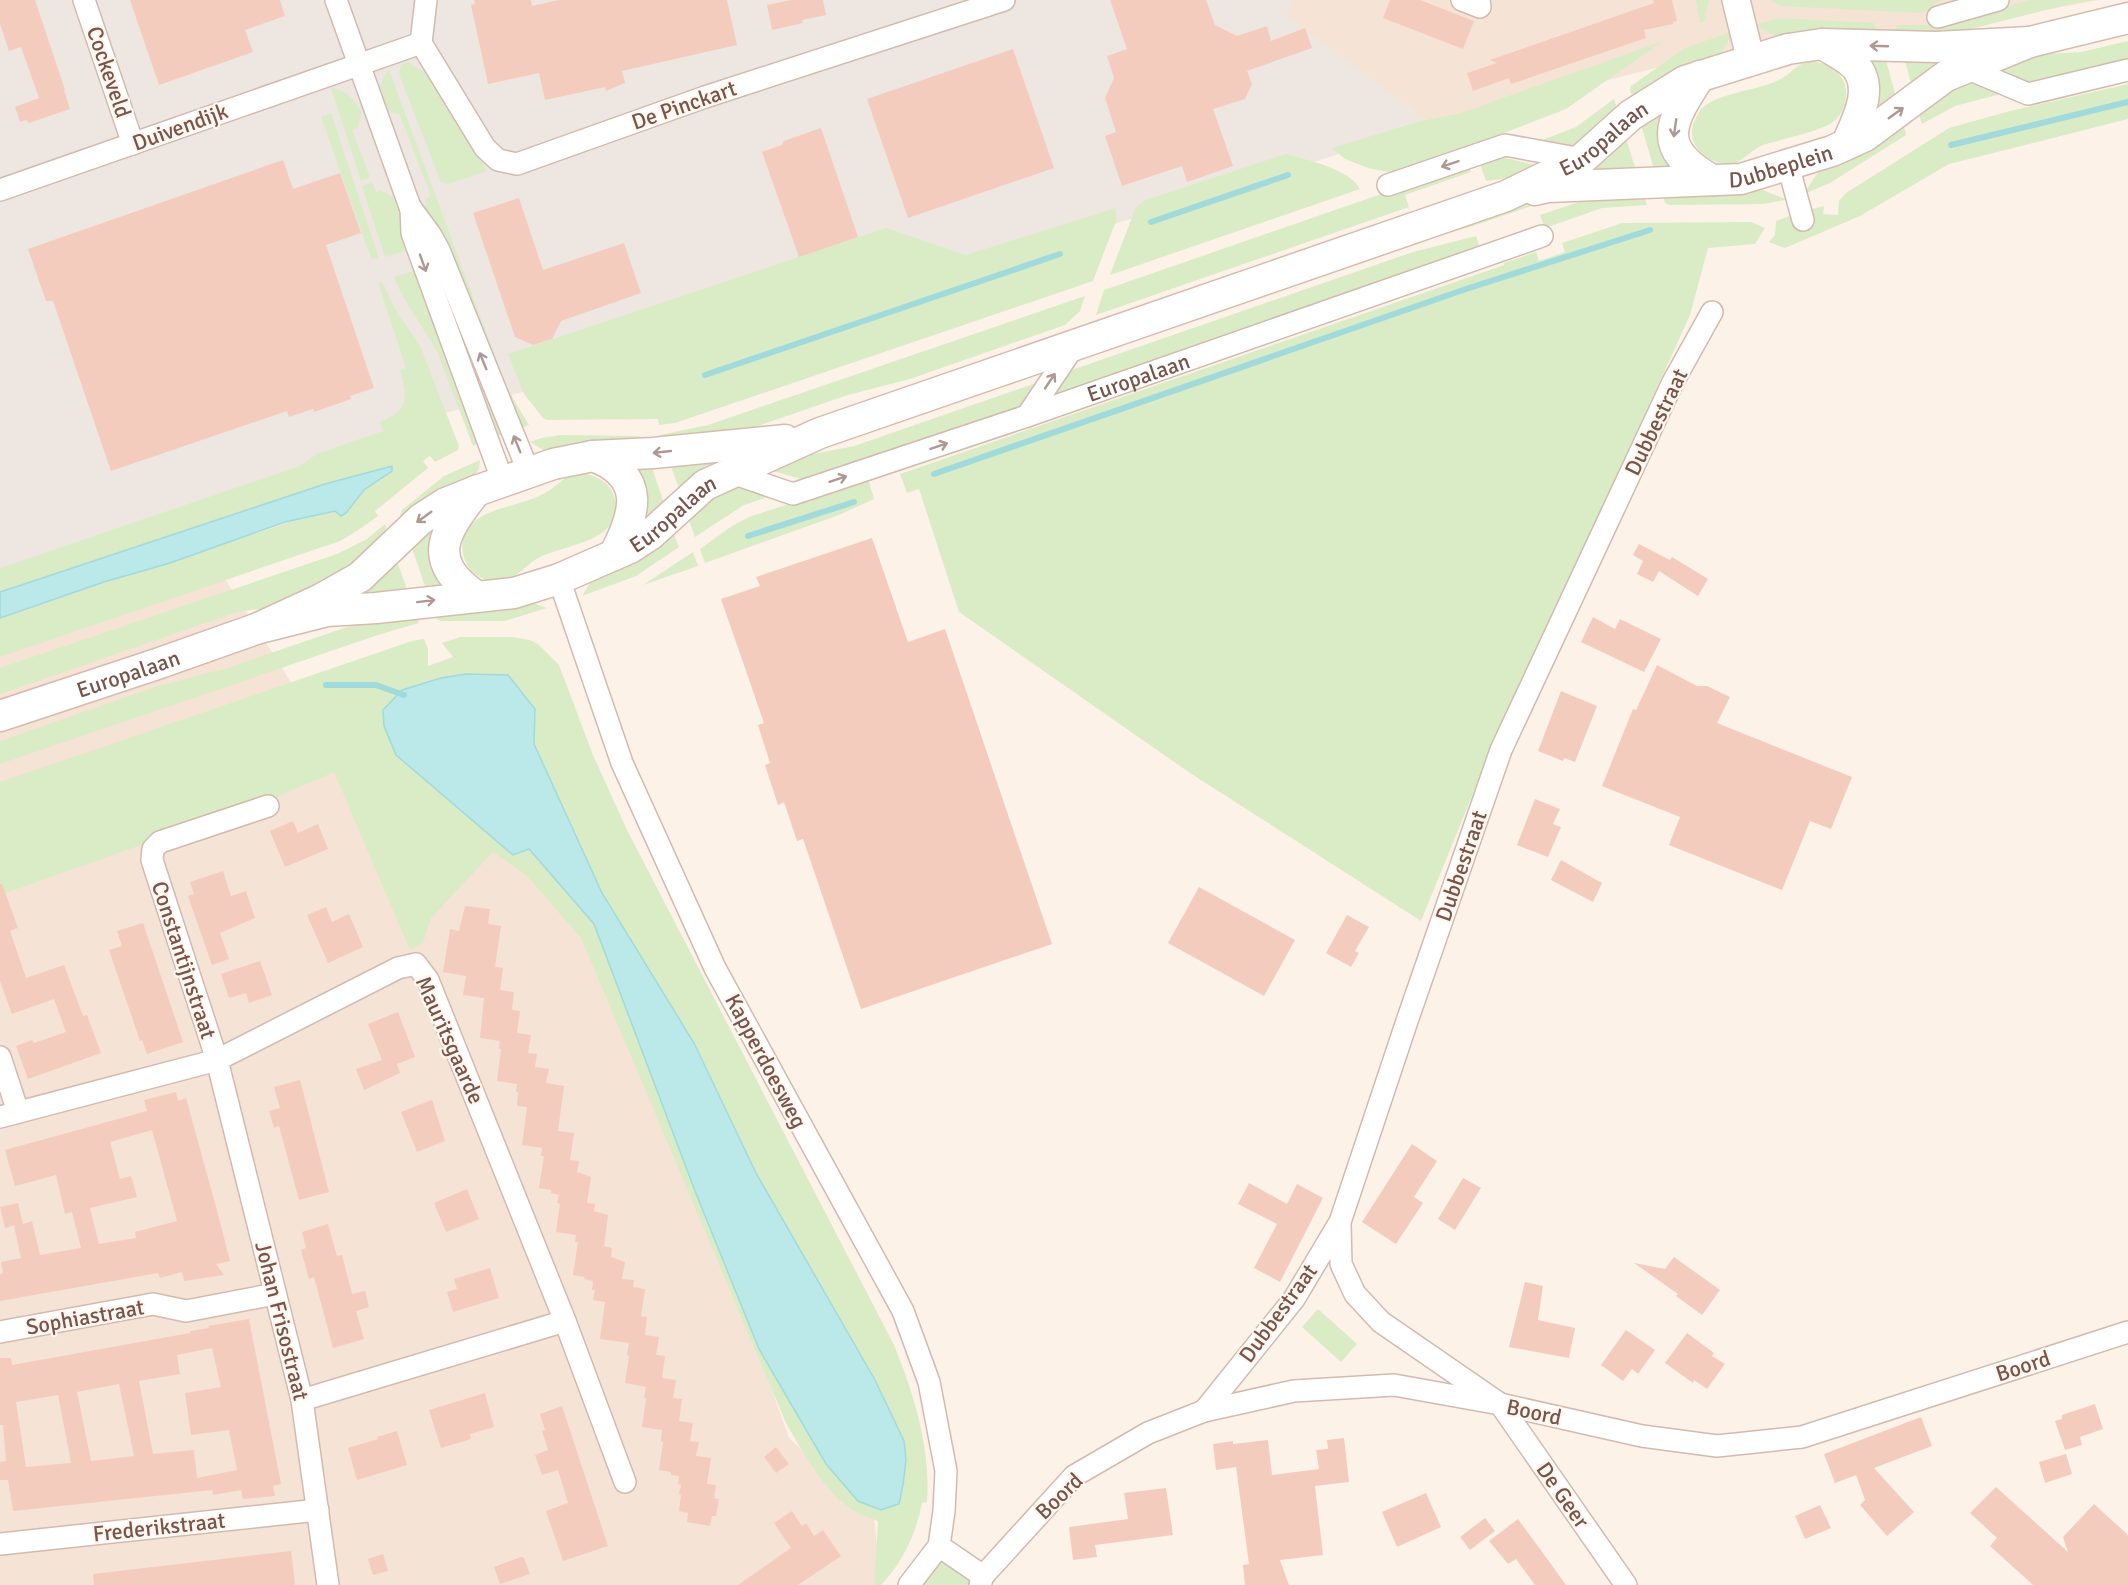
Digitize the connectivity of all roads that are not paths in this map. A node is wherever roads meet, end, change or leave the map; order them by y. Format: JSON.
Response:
{"nodes":[{"id":1,"x":84,"y":0,"type":"edge"},
{"id":2,"x":336,"y":0,"type":"edge"},
{"id":3,"x":426,"y":0,"type":"edge"},
{"id":4,"x":1004,"y":0,"type":"edge"},
{"id":5,"x":1462,"y":0,"type":"edge"},
{"id":6,"x":1479,"y":0,"type":"edge"},
{"id":7,"x":1736,"y":0,"type":"edge"},
{"id":8,"x":1998,"y":0,"type":"edge"},
{"id":9,"x":1938,"y":17,"type":"dead end"},
{"id":10,"x":2128,"y":18,"type":"edge"},
{"id":11,"x":2030,"y":42,"type":"junction"},
{"id":12,"x":421,"y":43,"type":"junction"},
{"id":13,"x":1822,"y":44,"type":"junction"},
{"id":14,"x":1751,"y":61,"type":"junction"},
{"id":15,"x":360,"y":64,"type":"junction"},
{"id":16,"x":1966,"y":68,"type":"junction"},
{"id":17,"x":2128,"y":70,"type":"edge"},
{"id":18,"x":1700,"y":76,"type":"junction"},
{"id":19,"x":133,"y":144,"type":"junction"},
{"id":20,"x":1847,"y":144,"type":"junction"},
{"id":21,"x":1582,"y":159,"type":"junction"},
{"id":22,"x":1788,"y":165,"type":"junction"},
{"id":23,"x":1712,"y":180,"type":"junction"},
{"id":24,"x":1388,"y":185,"type":"dead end"},
{"id":25,"x":0,"y":190,"type":"edge"},
{"id":26,"x":1506,"y":196,"type":"junction"},
{"id":27,"x":1803,"y":220,"type":"dead end"},
{"id":28,"x":1542,"y":236,"type":"dead end"},
{"id":29,"x":1712,"y":312,"type":"dead end"},
{"id":30,"x":1074,"y":346,"type":"junction"},
{"id":31,"x":1027,"y":416,"type":"junction"},
{"id":32,"x":820,"y":433,"type":"junction"},
{"id":33,"x":593,"y":456,"type":"junction"},
{"id":34,"x":732,"y":473,"type":"junction"},
{"id":35,"x":503,"y":482,"type":"junction"},
{"id":36,"x":614,"y":555,"type":"junction"},
{"id":37,"x":558,"y":579,"type":"junction"},
{"id":38,"x":476,"y":596,"type":"junction"},
{"id":39,"x":256,"y":629,"type":"junction"},
{"id":40,"x":0,"y":716,"type":"edge"},
{"id":41,"x":268,"y":806,"type":"dead end"},
{"id":42,"x":0,"y":1057,"type":"edge"},
{"id":43,"x":217,"y":1060,"type":"junction"},
{"id":44,"x":9,"y":1114,"type":"edge"},
{"id":45,"x":1340,"y":1222,"type":"junction"},
{"id":46,"x":275,"y":1294,"type":"junction"},
{"id":47,"x":565,"y":1321,"type":"junction"},
{"id":48,"x":0,"y":1332,"type":"edge"},
{"id":49,"x":2128,"y":1332,"type":"edge"},
{"id":50,"x":302,"y":1400,"type":"junction"},
{"id":51,"x":1500,"y":1404,"type":"junction"},
{"id":52,"x":1204,"y":1411,"type":"junction"},
{"id":53,"x":625,"y":1482,"type":"dead end"},
{"id":54,"x":318,"y":1510,"type":"junction"},
{"id":55,"x":0,"y":1544,"type":"edge"},
{"id":56,"x":939,"y":1546,"type":"junction"},
{"id":57,"x":982,"y":1580,"type":"edge"},
{"id":58,"x":328,"y":1585,"type":"edge"},
{"id":59,"x":909,"y":1585,"type":"edge"},
{"id":60,"x":1626,"y":1585,"type":"edge"}],
"edges":[{"from":1,"to":19,"type":"street","name":"Cockeveld"},
{"from":2,"to":15,"type":"street"},
{"from":3,"to":12,"type":"street"},
{"from":4,"to":12,"type":"street","name":"De Pinckart"},
{"from":5,"to":6,"type":"street"},
{"from":7,"to":14,"type":"street"},
{"from":8,"to":9,"type":"street"},
{"from":10,"to":11,"type":"main road"},
{"from":11,"to":13,"type":"main road","one_way":true},
{"from":11,"to":16,"type":"main road"},
{"from":12,"to":15,"type":"street"},
{"from":13,"to":14,"type":"main road"},
{"from":13,"to":20,"type":"main road"},
{"from":14,"to":18,"type":"main road"},
{"from":15,"to":19,"type":"street","name":"Duivendijk"},
{"from":15,"to":35,"type":"street"},
{"from":16,"to":17,"type":"street"},
{"from":20,"to":16,"type":"main road","one_way":true},
{"from":18,"to":21,"type":"main road","name":"Europalaan"},
{"from":18,"to":23,"type":"main road","one_way":true},
{"from":19,"to":25,"type":"street","name":"Duivendijk"},
{"from":20,"to":22,"type":"main road","name":"Dubbeplein"},
{"from":21,"to":24,"type":"street","one_way":true},
{"from":21,"to":26,"type":"main road","name":"Europalaan"},
{"from":22,"to":23,"type":"main road","name":"Dubbeplein"},
{"from":22,"to":27,"type":"street"},
{"from":23,"to":26,"type":"main road","name":"Europalaan"},
{"from":26,"to":30,"type":"main road","name":"Europalaan"},
{"from":28,"to":31,"type":"street","name":"Europalaan"},
{"from":29,"to":45,"type":"street","name":"Dubbestraat"},
{"from":31,"to":30,"type":"street","one_way":true},
{"from":30,"to":32,"type":"main road","name":"Europalaan"},
{"from":34,"to":31,"type":"street","name":"Europalaan","one_way":true},
{"from":32,"to":33,"type":"main road","name":"Europalaan","one_way":true},
{"from":32,"to":34,"type":"main road","name":"Europalaan"},
{"from":33,"to":35,"type":"main road"},
{"from":33,"to":36,"type":"main road"},
{"from":34,"to":36,"type":"main road","name":"Europalaan"},
{"from":35,"to":38,"type":"main road"},
{"from":35,"to":39,"type":"main road","name":"Europalaan","one_way":true},
{"from":36,"to":37,"type":"main road"},
{"from":37,"to":38,"type":"main road"},
{"from":37,"to":56,"type":"street","name":"Kapperdoesweg"},
{"from":39,"to":38,"type":"main road","name":"Europalaan","one_way":true},
{"from":39,"to":40,"type":"main road","name":"Europalaan"},
{"from":41,"to":43,"type":"street","name":"Constantijnstraat"},
{"from":42,"to":44,"type":"street","name":"Constantijnstraat"},
{"from":43,"to":44,"type":"street","name":"Constantijnstraat"},
{"from":43,"to":46,"type":"street","name":"Johan Frisostraat"},
{"from":43,"to":47,"type":"street","name":"Mauritsgaarde"},
{"from":45,"to":51,"type":"street"},
{"from":45,"to":52,"type":"street","name":"Dubbestraat"},
{"from":46,"to":48,"type":"street","name":"Sophiastraat"},
{"from":46,"to":50,"type":"street","name":"Johan Frisostraat"},
{"from":47,"to":50,"type":"street"},
{"from":47,"to":53,"type":"street","name":"Mauritsgaarde"},
{"from":49,"to":51,"type":"street","name":"Boord"},
{"from":50,"to":54,"type":"street","name":"Johan Frisostraat"},
{"from":51,"to":52,"type":"street","name":"Boord"},
{"from":51,"to":60,"type":"street","name":"De Geer"},
{"from":52,"to":57,"type":"street","name":"Boord"},
{"from":54,"to":55,"type":"street","name":"Frederikstraat"},
{"from":54,"to":58,"type":"street","name":"Johan Frisostraat"},
{"from":56,"to":57,"type":"street"},
{"from":56,"to":59,"type":"street"}]}
